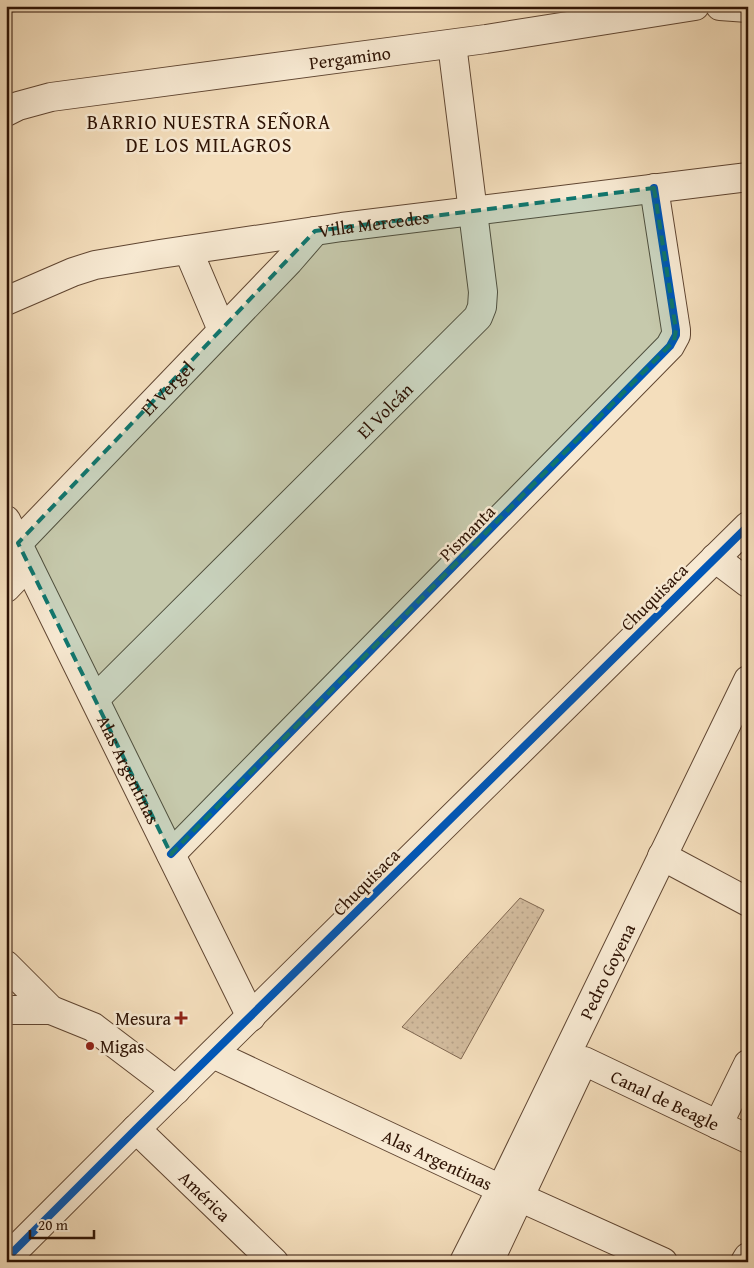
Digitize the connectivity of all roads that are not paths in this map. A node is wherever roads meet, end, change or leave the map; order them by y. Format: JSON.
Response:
{"nodes":[{"id":1,"x":695,"y":6,"type":"edge"},
{"id":2,"x":720,"y":6,"type":"edge"},
{"id":3,"x":748,"y":8,"type":"edge"},
{"id":4,"x":452,"y":44,"type":"junction"},
{"id":5,"x":6,"y":112,"type":"edge"},
{"id":6,"x":748,"y":177,"type":"edge"},
{"id":7,"x":654,"y":188,"type":"junction"},
{"id":8,"x":473,"y":211,"type":"junction"},
{"id":9,"x":315,"y":231,"type":"junction"},
{"id":10,"x":188,"y":250,"type":"junction"},
{"id":11,"x":6,"y":301,"type":"edge"},
{"id":12,"x":222,"y":330,"type":"junction"},
{"id":13,"x":748,"y":526,"type":"edge"},
{"id":14,"x":17,"y":543,"type":"edge"},
{"id":15,"x":715,"y":558,"type":"junction"},
{"id":16,"x":748,"y":583,"type":"edge"},
{"id":17,"x":6,"y":588,"type":"edge"},
{"id":18,"x":748,"y":680,"type":"edge"},
{"id":19,"x":95,"y":699,"type":"junction"},
{"id":20,"x":748,"y":715,"type":"edge"},
{"id":21,"x":171,"y":854,"type":"junction"},
{"id":22,"x":670,"y":860,"type":"junction"},
{"id":23,"x":748,"y":902,"type":"edge"},
{"id":24,"x":6,"y":965,"type":"edge"},
{"id":25,"x":6,"y":1010,"type":"edge"},
{"id":26,"x":50,"y":1010,"type":"junction"},
{"id":27,"x":251,"y":1016,"type":"junction"},
{"id":28,"x":213,"y":1054,"type":"junction"},
{"id":29,"x":584,"y":1061,"type":"junction"},
{"id":30,"x":745,"y":1077,"type":"edge"},
{"id":31,"x":176,"y":1090,"type":"junction"},
{"id":32,"x":718,"y":1124,"type":"junction"},
{"id":33,"x":136,"y":1129,"type":"junction"},
{"id":34,"x":748,"y":1139,"type":"edge"},
{"id":35,"x":511,"y":1193,"type":"junction"},
{"id":36,"x":748,"y":1256,"type":"edge"},
{"id":37,"x":6,"y":1260,"type":"edge"},
{"id":38,"x":274,"y":1262,"type":"edge"},
{"id":39,"x":464,"y":1262,"type":"edge"},
{"id":40,"x":489,"y":1262,"type":"edge"},
{"id":41,"x":663,"y":1262,"type":"edge"},
{"id":42,"x":745,"y":1262,"type":"edge"}],
"edges":[{"from":1,"to":4,"type":"street","name":"Pergamino"},
{"from":2,"to":3,"type":"street"},
{"from":4,"to":5,"type":"street","name":"Pergamino"},
{"from":4,"to":8,"type":"street","name":"El Volcán"},
{"from":6,"to":7,"type":"street","name":"Villa Mercedes"},
{"from":7,"to":8,"type":"street","name":"Villa Mercedes"},
{"from":7,"to":21,"type":"street","name":"Pismanta"},
{"from":8,"to":9,"type":"street","name":"Villa Mercedes"},
{"from":8,"to":19,"type":"street","name":"El Volcán"},
{"from":9,"to":10,"type":"street","name":"Villa Mercedes"},
{"from":9,"to":12,"type":"street","name":"El Vergel"},
{"from":10,"to":11,"type":"street","name":"Villa Mercedes"},
{"from":10,"to":12,"type":"street"},
{"from":12,"to":14,"type":"street","name":"El Vergel"},
{"from":13,"to":15,"type":"street","name":"Chuquisaca"},
{"from":14,"to":17,"type":"street","name":"El Vergel"},
{"from":14,"to":19,"type":"street","name":"Alas Argentinas"},
{"from":15,"to":16,"type":"street"},
{"from":15,"to":27,"type":"street","name":"Chuquisaca"},
{"from":18,"to":22,"type":"street","name":"Pedro Goyena"},
{"from":19,"to":21,"type":"street","name":"Alas Argentinas"},
{"from":20,"to":22,"type":"street","name":"Pedro Goyena"},
{"from":21,"to":27,"type":"street","name":"Alas Argentinas"},
{"from":22,"to":23,"type":"street"},
{"from":22,"to":29,"type":"street","name":"Pedro Goyena"},
{"from":22,"to":35,"type":"street","name":"Pedro Goyena"},
{"from":24,"to":26,"type":"street"},
{"from":25,"to":26,"type":"street"},
{"from":26,"to":31,"type":"street"},
{"from":27,"to":28,"type":"street","name":"Chuquisaca"},
{"from":28,"to":31,"type":"street","name":"Chuquisaca"},
{"from":28,"to":35,"type":"street","name":"Alas Argentinas"},
{"from":29,"to":32,"type":"street","name":"Canal de Beagle"},
{"from":29,"to":35,"type":"street","name":"Pedro Goyena"},
{"from":30,"to":32,"type":"street"},
{"from":31,"to":33,"type":"street","name":"Chuquisaca"},
{"from":32,"to":34,"type":"street","name":"Canal de Beagle"},
{"from":33,"to":37,"type":"street","name":"Chuquisaca"},
{"from":33,"to":38,"type":"street","name":"América"},
{"from":35,"to":39,"type":"street","name":"Pedro Goyena"},
{"from":35,"to":40,"type":"street","name":"Pedro Goyena"},
{"from":35,"to":41,"type":"street","name":"Alas Argentinas"},
{"from":36,"to":42,"type":"street"}]}
